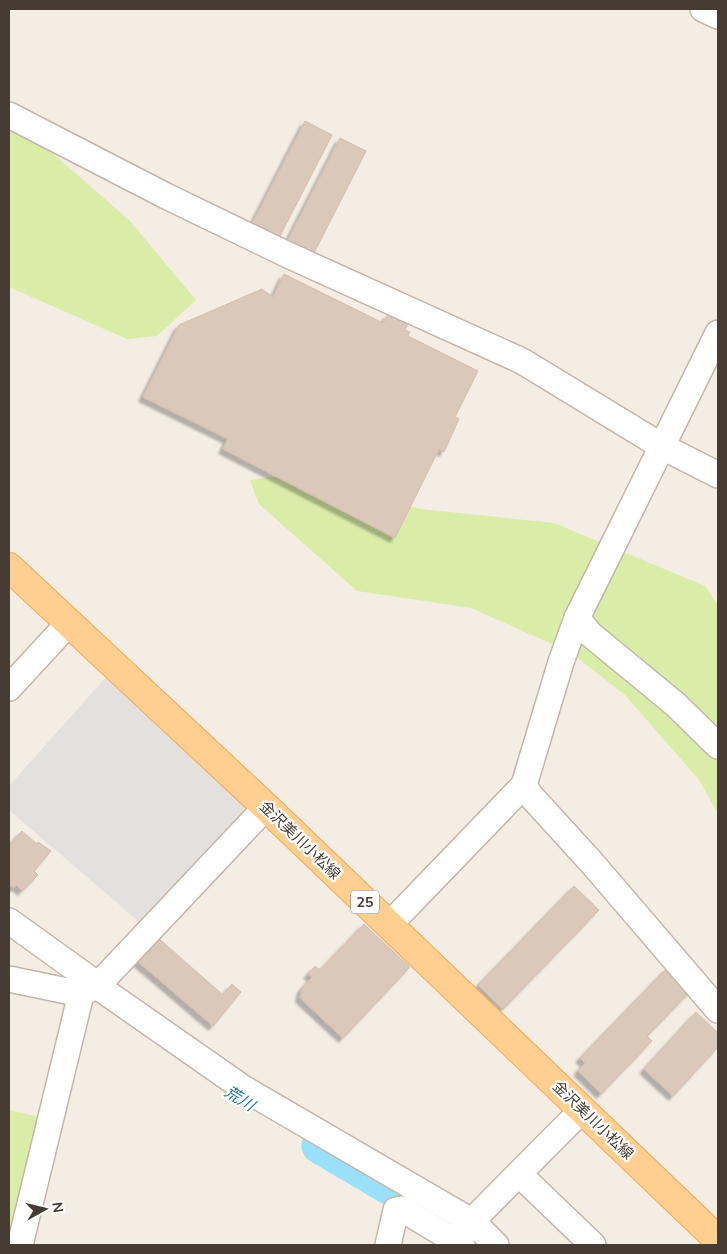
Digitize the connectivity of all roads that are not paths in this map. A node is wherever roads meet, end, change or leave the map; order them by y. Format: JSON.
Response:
{"nodes":[{"id":1,"x":703,"y":9,"type":"edge"},
{"id":2,"x":718,"y":16,"type":"edge"},
{"id":3,"x":9,"y":115,"type":"edge"},
{"id":4,"x":718,"y":333,"type":"edge"},
{"id":5,"x":663,"y":447,"type":"junction"},
{"id":6,"x":718,"y":475,"type":"edge"},
{"id":7,"x":9,"y":567,"type":"edge"},
{"id":8,"x":578,"y":618,"type":"junction"},
{"id":9,"x":68,"y":624,"type":"junction"},
{"id":10,"x":11,"y":680,"type":"edge"},
{"id":11,"x":718,"y":746,"type":"edge"},
{"id":12,"x":524,"y":785,"type":"junction"},
{"id":13,"x":266,"y":807,"type":"junction"},
{"id":14,"x":9,"y":921,"type":"edge"},
{"id":15,"x":389,"y":925,"type":"junction"},
{"id":16,"x":9,"y":979,"type":"edge"},
{"id":17,"x":90,"y":990,"type":"junction"},
{"id":18,"x":718,"y":1010,"type":"edge"},
{"id":19,"x":582,"y":1110,"type":"junction"},
{"id":20,"x":519,"y":1174,"type":"junction"},
{"id":21,"x":463,"y":1234,"type":"edge"},
{"id":22,"x":718,"y":1240,"type":"edge"},
{"id":23,"x":20,"y":1245,"type":"edge"},
{"id":24,"x":388,"y":1245,"type":"edge"},
{"id":25,"x":496,"y":1245,"type":"edge"},
{"id":26,"x":593,"y":1245,"type":"edge"}],
"edges":[{"from":1,"to":2,"type":"street"},
{"from":3,"to":5,"type":"street"},
{"from":4,"to":5,"type":"street"},
{"from":5,"to":6,"type":"street"},
{"from":5,"to":8,"type":"street"},
{"from":7,"to":9,"type":"main road","name":"金沢美川小松線","number":"25"},
{"from":8,"to":11,"type":"street"},
{"from":8,"to":12,"type":"street"},
{"from":9,"to":10,"type":"street"},
{"from":9,"to":13,"type":"main road","name":"金沢美川小松線","number":"25"},
{"from":12,"to":15,"type":"street"},
{"from":12,"to":18,"type":"street"},
{"from":13,"to":15,"type":"main road","name":"金沢美川小松線","number":"25"},
{"from":13,"to":17,"type":"street"},
{"from":14,"to":17,"type":"street"},
{"from":15,"to":19,"type":"main road","name":"金沢美川小松線","number":"25"},
{"from":16,"to":17,"type":"street"},
{"from":17,"to":21,"type":"street"},
{"from":17,"to":23,"type":"street"},
{"from":19,"to":20,"type":"street"},
{"from":19,"to":22,"type":"main road","name":"金沢美川小松線","number":"25"},
{"from":20,"to":21,"type":"street"},
{"from":20,"to":26,"type":"street"},
{"from":21,"to":24,"type":"street"},
{"from":21,"to":25,"type":"street"}]}
